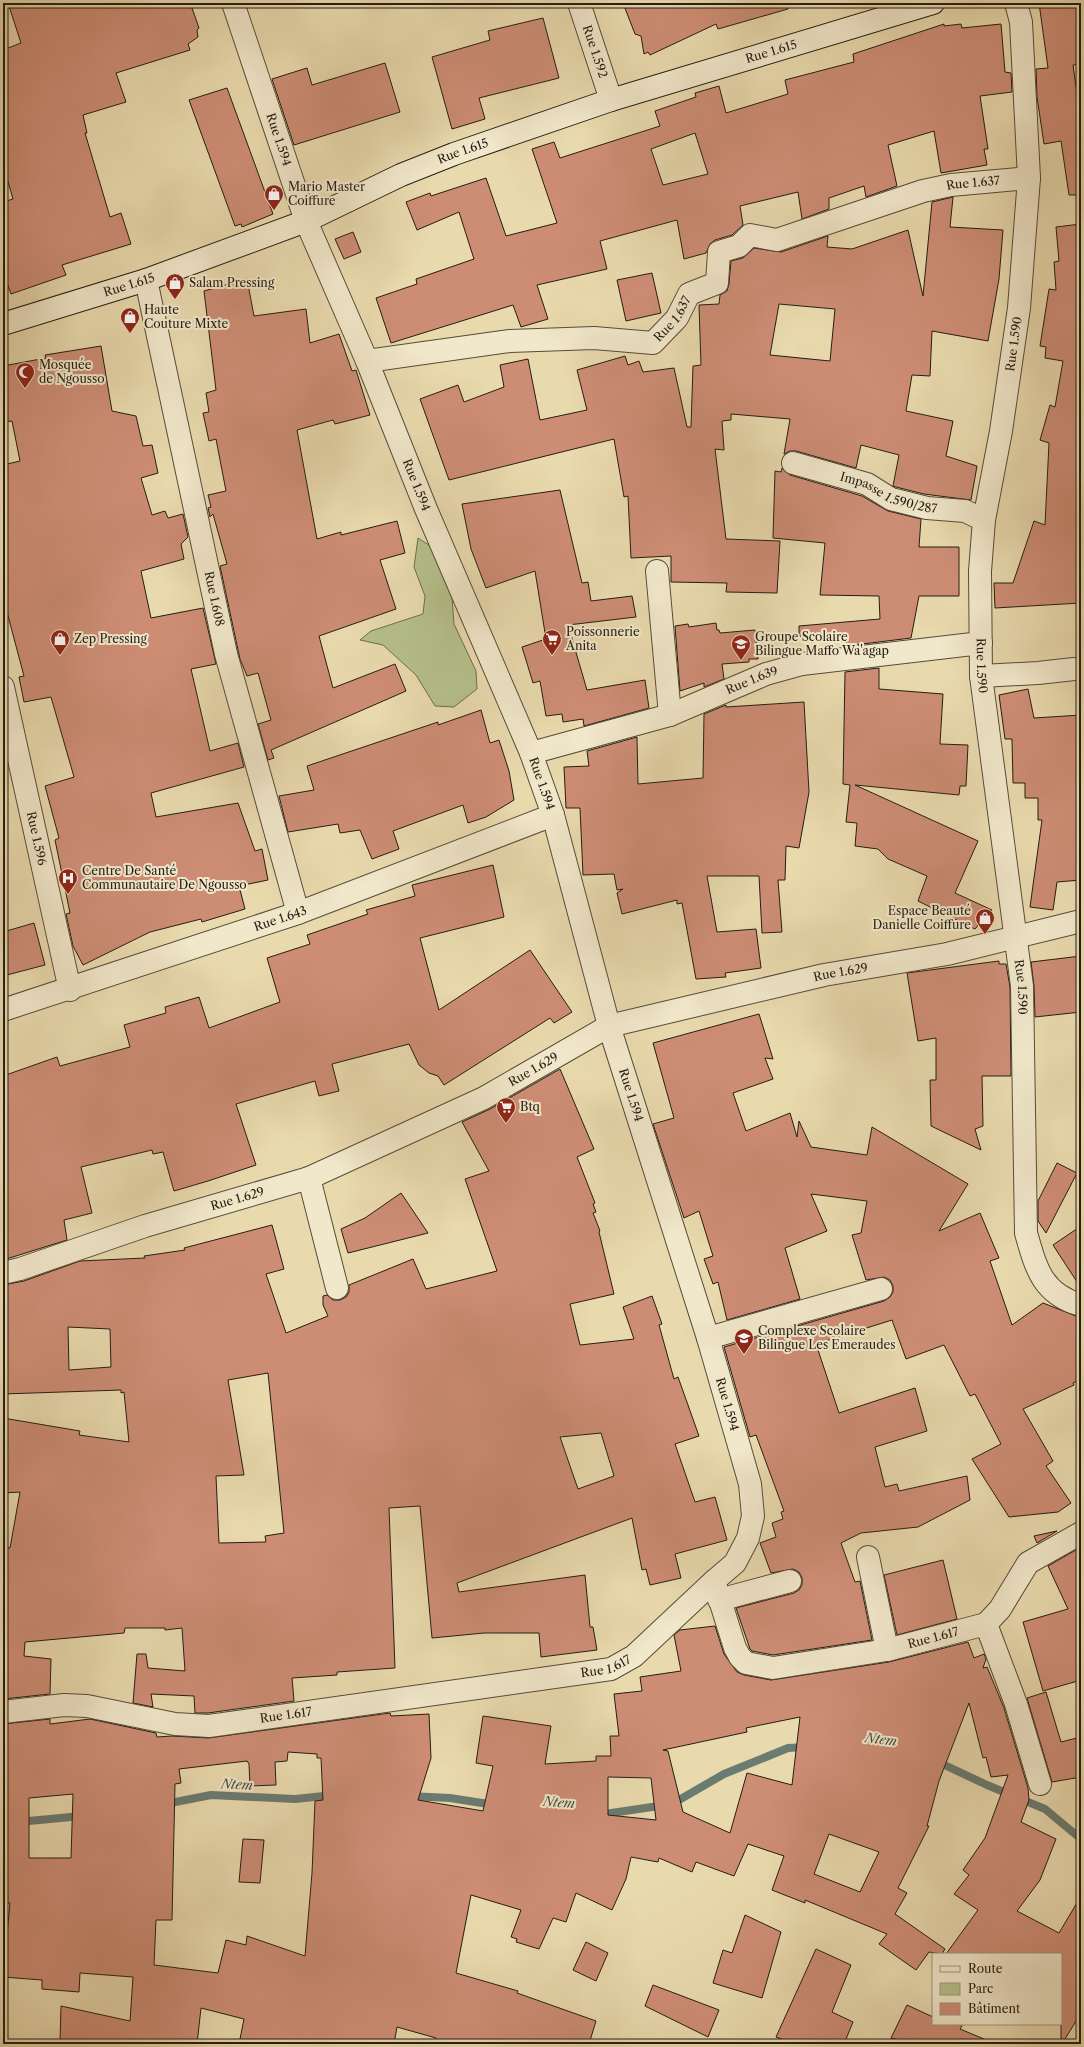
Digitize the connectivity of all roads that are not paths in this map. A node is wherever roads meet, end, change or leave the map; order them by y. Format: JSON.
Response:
{"nodes":[{"id":1,"x":233,"y":3,"type":"edge"},
{"id":2,"x":580,"y":3,"type":"edge"},
{"id":3,"x":933,"y":3,"type":"edge"},
{"id":4,"x":1016,"y":3,"type":"edge"},
{"id":5,"x":611,"y":100,"type":"junction"},
{"id":6,"x":1029,"y":178,"type":"junction"},
{"id":7,"x":306,"y":221,"type":"junction"},
{"id":8,"x":146,"y":280,"type":"junction"},
{"id":9,"x":3,"y":324,"type":"edge"},
{"id":10,"x":367,"y":361,"type":"junction"},
{"id":11,"x":793,"y":463,"type":"dead end"},
{"id":12,"x":984,"y":520,"type":"junction"},
{"id":13,"x":657,"y":571,"type":"dead end"},
{"id":14,"x":980,"y":643,"type":"junction"},
{"id":15,"x":1074,"y":669,"type":"dead end"},
{"id":16,"x":982,"y":676,"type":"junction"},
{"id":17,"x":3,"y":687,"type":"edge"},
{"id":18,"x":670,"y":715,"type":"junction"},
{"id":19,"x":9,"y":748,"type":"edge"},
{"id":20,"x":531,"y":753,"type":"junction"},
{"id":21,"x":552,"y":815,"type":"junction"},
{"id":22,"x":298,"y":913,"type":"junction"},
{"id":23,"x":1081,"y":921,"type":"edge"},
{"id":24,"x":1017,"y":936,"type":"junction"},
{"id":25,"x":70,"y":990,"type":"junction"},
{"id":26,"x":3,"y":1010,"type":"edge"},
{"id":27,"x":609,"y":1026,"type":"junction"},
{"id":28,"x":309,"y":1178,"type":"junction"},
{"id":29,"x":3,"y":1273,"type":"edge"},
{"id":30,"x":337,"y":1288,"type":"dead end"},
{"id":31,"x":881,"y":1289,"type":"dead end"},
{"id":32,"x":1081,"y":1305,"type":"edge"},
{"id":33,"x":708,"y":1338,"type":"junction"},
{"id":34,"x":1081,"y":1533,"type":"edge"},
{"id":35,"x":868,"y":1557,"type":"dead end"},
{"id":36,"x":790,"y":1581,"type":"dead end"},
{"id":37,"x":717,"y":1590,"type":"junction"},
{"id":38,"x":986,"y":1624,"type":"junction"},
{"id":39,"x":887,"y":1650,"type":"junction"},
{"id":40,"x":3,"y":1712,"type":"edge"},
{"id":41,"x":1040,"y":1784,"type":"dead end"}],
"edges":[{"from":1,"to":7,"type":"street","name":"Rue 1.594"},
{"from":2,"to":5,"type":"street","name":"Rue 1.592"},
{"from":3,"to":5,"type":"street","name":"Rue 1.615"},
{"from":4,"to":6,"type":"street","name":"Rue 1.590"},
{"from":5,"to":7,"type":"street","name":"Rue 1.615"},
{"from":6,"to":10,"type":"street","name":"Rue 1.637"},
{"from":6,"to":12,"type":"street","name":"Rue 1.590"},
{"from":7,"to":8,"type":"street","name":"Rue 1.615"},
{"from":7,"to":10,"type":"street","name":"Rue 1.594"},
{"from":8,"to":9,"type":"street","name":"Rue 1.615"},
{"from":8,"to":22,"type":"street","name":"Rue 1.608"},
{"from":10,"to":20,"type":"street","name":"Rue 1.594"},
{"from":11,"to":12,"type":"street","name":"Impasse 1.590/287"},
{"from":12,"to":14,"type":"street","name":"Rue 1.590"},
{"from":13,"to":18,"type":"street"},
{"from":14,"to":16,"type":"street","name":"Rue 1.590"},
{"from":14,"to":18,"type":"street","name":"Rue 1.639"},
{"from":15,"to":16,"type":"street"},
{"from":16,"to":24,"type":"street","name":"Rue 1.590"},
{"from":17,"to":19,"type":"street","name":"Rue 1.596"},
{"from":18,"to":20,"type":"street","name":"Rue 1.639"},
{"from":19,"to":25,"type":"street","name":"Rue 1.596"},
{"from":20,"to":21,"type":"street","name":"Rue 1.594"},
{"from":21,"to":22,"type":"street","name":"Rue 1.643"},
{"from":21,"to":27,"type":"street","name":"Rue 1.594"},
{"from":22,"to":25,"type":"street","name":"Rue 1.643"},
{"from":23,"to":24,"type":"street","name":"Rue 1.629"},
{"from":24,"to":27,"type":"street","name":"Rue 1.629"},
{"from":24,"to":32,"type":"street","name":"Rue 1.590"},
{"from":25,"to":26,"type":"street","name":"Rue 1.643"},
{"from":27,"to":28,"type":"street","name":"Rue 1.629"},
{"from":27,"to":33,"type":"street","name":"Rue 1.594"},
{"from":28,"to":29,"type":"street","name":"Rue 1.629"},
{"from":28,"to":30,"type":"street"},
{"from":31,"to":33,"type":"street"},
{"from":33,"to":37,"type":"street","name":"Rue 1.594"},
{"from":34,"to":38,"type":"street"},
{"from":35,"to":39,"type":"street"},
{"from":36,"to":37,"type":"street"},
{"from":37,"to":39,"type":"street","name":"Rue 1.617"},
{"from":37,"to":40,"type":"street","name":"Rue 1.617"},
{"from":38,"to":39,"type":"street","name":"Rue 1.617"},
{"from":38,"to":41,"type":"street"}]}
